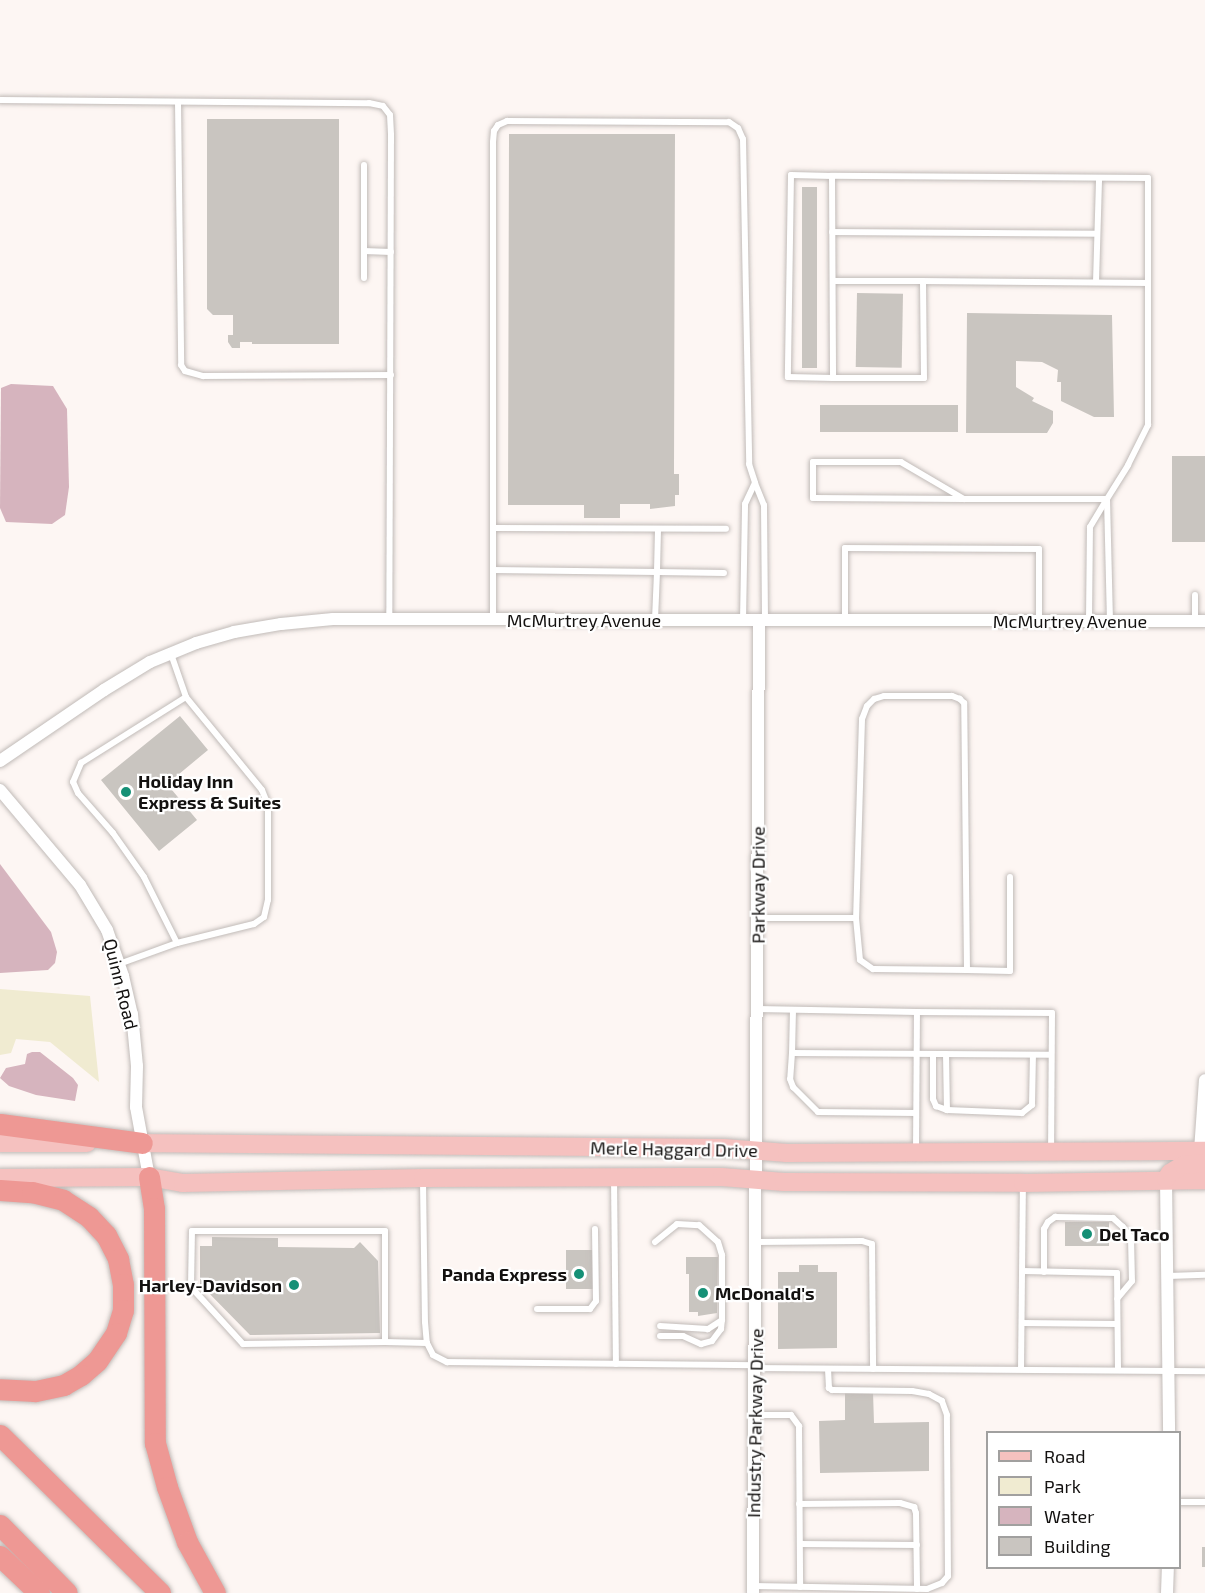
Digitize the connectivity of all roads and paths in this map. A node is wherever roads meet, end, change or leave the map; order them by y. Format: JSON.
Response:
{"nodes":[{"id":1,"x":0,"y":100,"type":"edge"},
{"id":2,"x":178,"y":102,"type":"junction"},
{"id":3,"x":364,"y":165,"type":"dead end"},
{"id":4,"x":832,"y":176,"type":"junction"},
{"id":5,"x":1099,"y":178,"type":"junction"},
{"id":6,"x":832,"y":232,"type":"junction"},
{"id":7,"x":1097,"y":234,"type":"junction"},
{"id":8,"x":364,"y":251,"type":"junction"},
{"id":9,"x":391,"y":252,"type":"junction"},
{"id":10,"x":364,"y":278,"type":"dead end"},
{"id":11,"x":832,"y":281,"type":"junction"},
{"id":12,"x":923,"y":281,"type":"junction"},
{"id":13,"x":1096,"y":282,"type":"junction"},
{"id":14,"x":1147,"y":283,"type":"junction"},
{"id":15,"x":391,"y":375,"type":"junction"},
{"id":16,"x":833,"y":378,"type":"junction"},
{"id":17,"x":755,"y":483,"type":"junction"},
{"id":18,"x":964,"y":499,"type":"junction"},
{"id":19,"x":1107,"y":499,"type":"junction"},
{"id":20,"x":494,"y":528,"type":"junction"},
{"id":21,"x":726,"y":529,"type":"dead end"},
{"id":22,"x":658,"y":530,"type":"junction"},
{"id":23,"x":493,"y":570,"type":"junction"},
{"id":24,"x":657,"y":572,"type":"junction"},
{"id":25,"x":724,"y":573,"type":"dead end"},
{"id":26,"x":1195,"y":595,"type":"dead end"},
{"id":27,"x":389,"y":619,"type":"junction"},
{"id":28,"x":493,"y":620,"type":"junction"},
{"id":29,"x":655,"y":620,"type":"junction"},
{"id":30,"x":1039,"y":620,"type":"junction"},
{"id":31,"x":743,"y":621,"type":"junction"},
{"id":32,"x":762,"y":621,"type":"junction"},
{"id":33,"x":845,"y":621,"type":"junction"},
{"id":34,"x":1089,"y":621,"type":"junction"},
{"id":35,"x":1110,"y":621,"type":"junction"},
{"id":36,"x":1200,"y":621,"type":"edge"},
{"id":37,"x":171,"y":654,"type":"junction"},
{"id":38,"x":186,"y":697,"type":"junction"},
{"id":39,"x":0,"y":761,"type":"edge"},
{"id":40,"x":0,"y":790,"type":"edge"},
{"id":41,"x":1010,"y":877,"type":"dead end"},
{"id":42,"x":758,"y":918,"type":"junction"},
{"id":43,"x":856,"y":918,"type":"junction"},
{"id":44,"x":177,"y":943,"type":"junction"},
{"id":45,"x":119,"y":964,"type":"junction"},
{"id":46,"x":967,"y":970,"type":"junction"},
{"id":47,"x":757,"y":1009,"type":"junction"},
{"id":48,"x":793,"y":1010,"type":"junction"},
{"id":49,"x":916,"y":1012,"type":"junction"},
{"id":50,"x":792,"y":1053,"type":"junction"},
{"id":51,"x":916,"y":1054,"type":"junction"},
{"id":52,"x":933,"y":1054,"type":"junction"},
{"id":53,"x":946,"y":1054,"type":"junction"},
{"id":54,"x":1033,"y":1055,"type":"junction"},
{"id":55,"x":1051,"y":1055,"type":"junction"},
{"id":56,"x":1205,"y":1080,"type":"edge"},
{"id":57,"x":947,"y":1110,"type":"junction"},
{"id":58,"x":916,"y":1113,"type":"junction"},
{"id":59,"x":0,"y":1124,"type":"edge"},
{"id":60,"x":0,"y":1143,"type":"edge"},
{"id":61,"x":142,"y":1143,"type":"junction"},
{"id":62,"x":757,"y":1150,"type":"junction"},
{"id":63,"x":916,"y":1152,"type":"junction"},
{"id":64,"x":1051,"y":1152,"type":"junction"},
{"id":65,"x":1203,"y":1155,"type":"edge"},
{"id":66,"x":0,"y":1178,"type":"edge"},
{"id":67,"x":149,"y":1178,"type":"junction"},
{"id":68,"x":423,"y":1178,"type":"junction"},
{"id":69,"x":614,"y":1178,"type":"junction"},
{"id":70,"x":1166,"y":1179,"type":"junction"},
{"id":71,"x":1205,"y":1180,"type":"edge"},
{"id":72,"x":757,"y":1181,"type":"junction"},
{"id":73,"x":1023,"y":1183,"type":"junction"},
{"id":74,"x":0,"y":1190,"type":"edge"},
{"id":75,"x":595,"y":1228,"type":"dead end"},
{"id":76,"x":655,"y":1242,"type":"dead end"},
{"id":77,"x":757,"y":1242,"type":"junction"},
{"id":78,"x":1023,"y":1271,"type":"junction"},
{"id":79,"x":1044,"y":1272,"type":"junction"},
{"id":80,"x":1205,"y":1275,"type":"edge"},
{"id":81,"x":1168,"y":1276,"type":"junction"},
{"id":82,"x":1117,"y":1299,"type":"junction"},
{"id":83,"x":537,"y":1309,"type":"dead end"},
{"id":84,"x":722,"y":1320,"type":"junction"},
{"id":85,"x":1022,"y":1323,"type":"junction"},
{"id":86,"x":1117,"y":1324,"type":"junction"},
{"id":87,"x":660,"y":1326,"type":"dead end"},
{"id":88,"x":660,"y":1336,"type":"dead end"},
{"id":89,"x":385,"y":1342,"type":"junction"},
{"id":90,"x":427,"y":1343,"type":"junction"},
{"id":91,"x":616,"y":1364,"type":"junction"},
{"id":92,"x":755,"y":1367,"type":"junction"},
{"id":93,"x":828,"y":1369,"type":"junction"},
{"id":94,"x":873,"y":1369,"type":"junction"},
{"id":95,"x":1021,"y":1369,"type":"junction"},
{"id":96,"x":1118,"y":1370,"type":"junction"},
{"id":97,"x":1169,"y":1370,"type":"junction"},
{"id":98,"x":1205,"y":1371,"type":"edge"},
{"id":99,"x":0,"y":1389,"type":"edge"},
{"id":100,"x":755,"y":1415,"type":"junction"},
{"id":101,"x":1169,"y":1431,"type":"edge"},
{"id":102,"x":0,"y":1435,"type":"edge"},
{"id":103,"x":1181,"y":1502,"type":"edge"},
{"id":104,"x":1205,"y":1502,"type":"edge"},
{"id":105,"x":799,"y":1504,"type":"junction"},
{"id":106,"x":0,"y":1525,"type":"edge"},
{"id":107,"x":800,"y":1544,"type":"junction"},
{"id":108,"x":916,"y":1545,"type":"junction"},
{"id":109,"x":0,"y":1556,"type":"edge"},
{"id":110,"x":1167,"y":1569,"type":"edge"},
{"id":111,"x":800,"y":1587,"type":"junction"},
{"id":112,"x":753,"y":1589,"type":"edge"},
{"id":113,"x":917,"y":1589,"type":"junction"},
{"id":114,"x":39,"y":1593,"type":"edge"},
{"id":115,"x":67,"y":1593,"type":"edge"},
{"id":116,"x":160,"y":1593,"type":"edge"},
{"id":117,"x":215,"y":1593,"type":"edge"},
{"id":118,"x":1167,"y":1593,"type":"edge"}],
"edges":[{"from":1,"to":2,"type":"lane"},
{"from":2,"to":9,"type":"lane"},
{"from":2,"to":15,"type":"lane"},
{"from":3,"to":8,"type":"lane"},
{"from":4,"to":5,"type":"lane"},
{"from":4,"to":6,"type":"lane"},
{"from":4,"to":16,"type":"lane"},
{"from":5,"to":7,"type":"lane"},
{"from":5,"to":14,"type":"lane"},
{"from":6,"to":7,"type":"lane"},
{"from":6,"to":11,"type":"lane"},
{"from":7,"to":13,"type":"lane"},
{"from":8,"to":9,"type":"lane"},
{"from":8,"to":10,"type":"lane"},
{"from":9,"to":15,"type":"lane"},
{"from":11,"to":12,"type":"lane"},
{"from":11,"to":16,"type":"lane"},
{"from":12,"to":13,"type":"lane"},
{"from":12,"to":16,"type":"lane"},
{"from":13,"to":14,"type":"lane"},
{"from":14,"to":19,"type":"lane"},
{"from":15,"to":27,"type":"lane"},
{"from":17,"to":20,"type":"lane"},
{"from":17,"to":31,"type":"lane"},
{"from":17,"to":32,"type":"lane"},
{"from":18,"to":18,"type":"lane"},
{"from":18,"to":19,"type":"lane"},
{"from":19,"to":34,"type":"lane"},
{"from":19,"to":35,"type":"lane"},
{"from":20,"to":22,"type":"lane"},
{"from":20,"to":23,"type":"lane"},
{"from":21,"to":22,"type":"lane"},
{"from":22,"to":24,"type":"lane"},
{"from":23,"to":24,"type":"lane"},
{"from":23,"to":28,"type":"lane"},
{"from":24,"to":25,"type":"lane"},
{"from":24,"to":29,"type":"lane"},
{"from":26,"to":36,"type":"lane"},
{"from":27,"to":28,"type":"street","name":"McMurtrey Avenue"},
{"from":27,"to":37,"type":"street","name":"McMurtrey Avenue"},
{"from":28,"to":29,"type":"street","name":"McMurtrey Avenue"},
{"from":29,"to":31,"type":"street","name":"McMurtrey Avenue"},
{"from":30,"to":33,"type":"street","name":"McMurtrey Avenue"},
{"from":30,"to":33,"type":"lane"},
{"from":30,"to":34,"type":"street","name":"McMurtrey Avenue"},
{"from":31,"to":32,"type":"street","name":"McMurtrey Avenue"},
{"from":32,"to":33,"type":"street","name":"McMurtrey Avenue"},
{"from":32,"to":42,"type":"street","name":"Parkway Drive"},
{"from":34,"to":35,"type":"street","name":"McMurtrey Avenue"},
{"from":35,"to":36,"type":"street","name":"McMurtrey Avenue"},
{"from":37,"to":38,"type":"lane"},
{"from":37,"to":39,"type":"street","name":"McMurtrey Avenue"},
{"from":38,"to":44,"type":"lane"},
{"from":38,"to":44,"type":"lane"},
{"from":40,"to":45,"type":"street","name":"Quinn Road"},
{"from":41,"to":46,"type":"lane"},
{"from":42,"to":43,"type":"lane"},
{"from":42,"to":47,"type":"street","name":"Parkway Drive"},
{"from":43,"to":46,"type":"lane"},
{"from":43,"to":46,"type":"lane"},
{"from":44,"to":45,"type":"lane"},
{"from":45,"to":61,"type":"street","name":"Quinn Road"},
{"from":47,"to":48,"type":"lane"},
{"from":47,"to":62,"type":"street","name":"Parkway Drive"},
{"from":48,"to":49,"type":"lane"},
{"from":48,"to":50,"type":"lane"},
{"from":49,"to":51,"type":"lane"},
{"from":49,"to":55,"type":"lane"},
{"from":50,"to":51,"type":"lane"},
{"from":50,"to":58,"type":"lane"},
{"from":51,"to":52,"type":"lane"},
{"from":51,"to":58,"type":"lane"},
{"from":52,"to":53,"type":"lane"},
{"from":52,"to":57,"type":"lane"},
{"from":53,"to":54,"type":"lane"},
{"from":53,"to":57,"type":"lane"},
{"from":54,"to":55,"type":"lane"},
{"from":54,"to":57,"type":"lane"},
{"from":55,"to":64,"type":"lane"},
{"from":56,"to":65,"type":"street"},
{"from":58,"to":63,"type":"lane"},
{"from":59,"to":61,"type":"highway"},
{"from":60,"to":61,"type":"main road","name":"Merle Haggard Drive"},
{"from":61,"to":62,"type":"main road","name":"Merle Haggard Drive"},
{"from":61,"to":67,"type":"street","name":"Quinn Road"},
{"from":62,"to":63,"type":"main road","name":"Merle Haggard Drive"},
{"from":62,"to":72,"type":"street","name":"Parkway Drive"},
{"from":63,"to":64,"type":"main road","name":"Merle Haggard Drive"},
{"from":64,"to":65,"type":"main road","name":"Merle Haggard Drive"},
{"from":65,"to":70,"type":"main road"},
{"from":66,"to":67,"type":"main road","name":"Merle Haggard Drive"},
{"from":67,"to":68,"type":"main road","name":"Merle Haggard Drive"},
{"from":67,"to":117,"type":"highway"},
{"from":68,"to":69,"type":"main road","name":"Merle Haggard Drive"},
{"from":68,"to":90,"type":"lane"},
{"from":69,"to":72,"type":"main road","name":"Merle Haggard Drive"},
{"from":69,"to":91,"type":"lane"},
{"from":70,"to":71,"type":"main road","name":"Merle Haggard Drive"},
{"from":70,"to":73,"type":"main road","name":"Merle Haggard Drive"},
{"from":70,"to":81,"type":"street"},
{"from":72,"to":73,"type":"main road","name":"Merle Haggard Drive"},
{"from":72,"to":77,"type":"street","name":"Industry Parkway Drive"},
{"from":73,"to":78,"type":"lane"},
{"from":74,"to":99,"type":"highway"},
{"from":75,"to":83,"type":"lane"},
{"from":76,"to":84,"type":"lane"},
{"from":77,"to":92,"type":"street","name":"Industry Parkway Drive"},
{"from":77,"to":94,"type":"lane"},
{"from":78,"to":79,"type":"lane"},
{"from":78,"to":85,"type":"lane"},
{"from":79,"to":82,"type":"lane"},
{"from":79,"to":82,"type":"lane"},
{"from":80,"to":81,"type":"lane"},
{"from":81,"to":97,"type":"street"},
{"from":82,"to":86,"type":"lane"},
{"from":84,"to":87,"type":"lane"},
{"from":84,"to":88,"type":"lane"},
{"from":85,"to":86,"type":"lane"},
{"from":85,"to":95,"type":"lane"},
{"from":86,"to":96,"type":"lane"},
{"from":89,"to":89,"type":"lane"},
{"from":89,"to":90,"type":"lane"},
{"from":90,"to":91,"type":"lane"},
{"from":91,"to":92,"type":"lane"},
{"from":92,"to":93,"type":"lane"},
{"from":92,"to":100,"type":"street","name":"Industry Parkway Drive"},
{"from":93,"to":94,"type":"lane"},
{"from":93,"to":113,"type":"lane"},
{"from":94,"to":95,"type":"lane"},
{"from":95,"to":96,"type":"lane"},
{"from":96,"to":97,"type":"lane"},
{"from":97,"to":98,"type":"lane"},
{"from":97,"to":101,"type":"street"},
{"from":100,"to":105,"type":"lane"},
{"from":100,"to":112,"type":"street","name":"Industry Parkway Drive"},
{"from":102,"to":116,"type":"highway"},
{"from":103,"to":104,"type":"lane"},
{"from":105,"to":107,"type":"lane"},
{"from":105,"to":108,"type":"lane"},
{"from":106,"to":115,"type":"highway"},
{"from":107,"to":108,"type":"lane"},
{"from":107,"to":111,"type":"lane"},
{"from":108,"to":113,"type":"lane"},
{"from":109,"to":114,"type":"highway"},
{"from":110,"to":118,"type":"street"},
{"from":111,"to":112,"type":"lane"},
{"from":111,"to":113,"type":"lane"}]}
